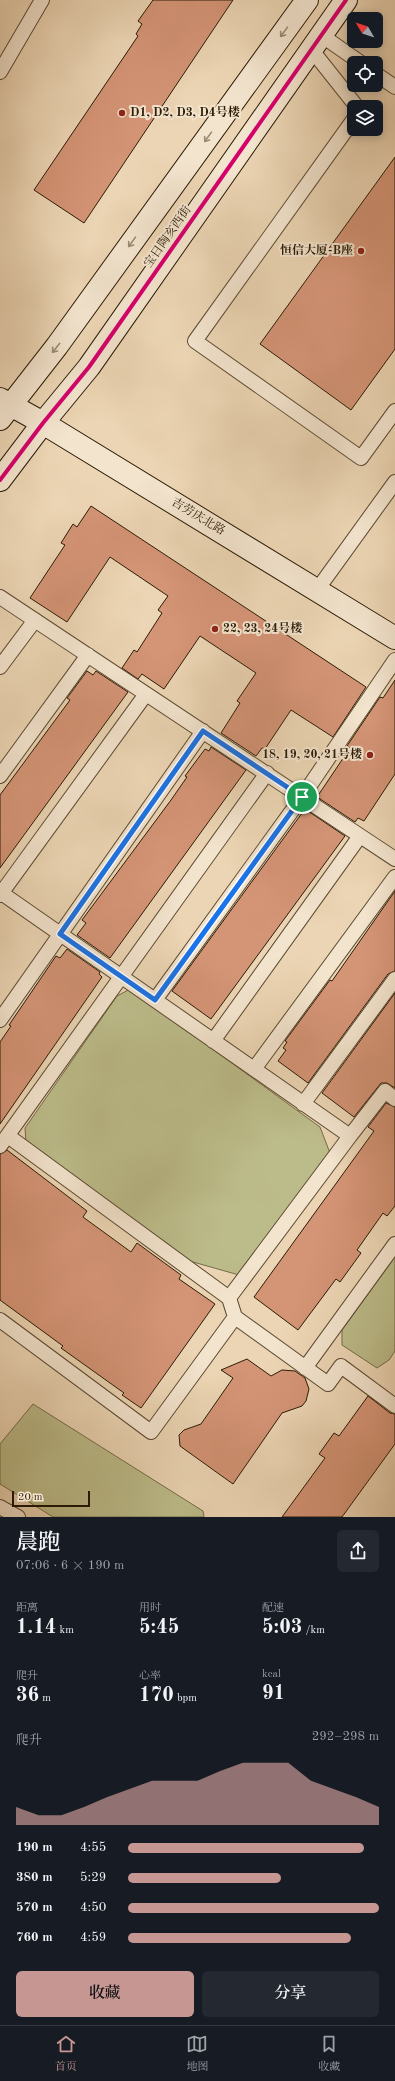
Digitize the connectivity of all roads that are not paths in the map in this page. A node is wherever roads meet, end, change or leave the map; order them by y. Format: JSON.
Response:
{"nodes":[{"id":1,"x":42,"y":0,"type":"edge"},
{"id":2,"x":307,"y":0,"type":"edge"},
{"id":3,"x":346,"y":0,"type":"edge"},
{"id":4,"x":316,"y":42,"type":"junction"},
{"id":5,"x":347,"y":56,"type":"edge"},
{"id":6,"x":0,"y":72,"type":"edge"},
{"id":7,"x":383,"y":79,"type":"edge"},
{"id":8,"x":395,"y":87,"type":"edge"},
{"id":9,"x":353,"y":100,"type":"edge"},
{"id":10,"x":347,"y":129,"type":"edge"},
{"id":11,"x":3,"y":408,"type":"edge"},
{"id":12,"x":395,"y":411,"type":"edge"},
{"id":13,"x":43,"y":423,"type":"junction"},
{"id":14,"x":0,"y":480,"type":"edge"},
{"id":15,"x":395,"y":482,"type":"edge"},
{"id":16,"x":317,"y":590,"type":"junction"},
{"id":17,"x":0,"y":597,"type":"edge"},
{"id":18,"x":34,"y":620,"type":"junction"},
{"id":19,"x":395,"y":638,"type":"edge"},
{"id":20,"x":88,"y":655,"type":"junction"},
{"id":21,"x":395,"y":660,"type":"edge"},
{"id":22,"x":0,"y":667,"type":"edge"},
{"id":23,"x":146,"y":694,"type":"junction"},
{"id":24,"x":203,"y":731,"type":"junction"},
{"id":25,"x":267,"y":773,"type":"junction"},
{"id":26,"x":0,"y":776,"type":"edge"},
{"id":27,"x":302,"y":797,"type":"junction"},
{"id":28,"x":360,"y":836,"type":"junction"},
{"id":29,"x":395,"y":859,"type":"edge"},
{"id":30,"x":395,"y":877,"type":"edge"},
{"id":31,"x":0,"y":894,"type":"edge"},
{"id":32,"x":60,"y":934,"type":"junction"},
{"id":33,"x":122,"y":977,"type":"junction"},
{"id":34,"x":395,"y":979,"type":"edge"},
{"id":35,"x":155,"y":1000,"type":"junction"},
{"id":36,"x":0,"y":1020,"type":"edge"},
{"id":37,"x":213,"y":1041,"type":"junction"},
{"id":38,"x":254,"y":1069,"type":"junction"},
{"id":39,"x":395,"y":1097,"type":"edge"},
{"id":40,"x":304,"y":1104,"type":"junction"},
{"id":41,"x":350,"y":1136,"type":"junction"},
{"id":42,"x":4,"y":1141,"type":"edge"},
{"id":43,"x":395,"y":1244,"type":"edge"},
{"id":44,"x":230,"y":1298,"type":"junction"},
{"id":45,"x":235,"y":1317,"type":"junction"},
{"id":46,"x":0,"y":1320,"type":"edge"},
{"id":47,"x":305,"y":1368,"type":"junction"},
{"id":48,"x":395,"y":1406,"type":"edge"},
{"id":49,"x":0,"y":1507,"type":"edge"},
{"id":50,"x":18,"y":1517,"type":"edge"}],
"edges":[{"from":1,"to":6,"type":"lane"},
{"from":2,"to":11,"type":"street","one_way":true},
{"from":3,"to":4,"type":"street","name":"宝日陶亥西街"},
{"from":4,"to":5,"type":"lane"},
{"from":4,"to":9,"type":"lane"},
{"from":4,"to":13,"type":"street","name":"宝日陶亥西街"},
{"from":7,"to":8,"type":"lane"},
{"from":10,"to":12,"type":"lane"},
{"from":11,"to":13,"type":"street","name":"吉劳庆北路"},
{"from":13,"to":14,"type":"street","name":"宝日陶亥西街"},
{"from":13,"to":16,"type":"street","name":"吉劳庆北路"},
{"from":15,"to":16,"type":"lane"},
{"from":16,"to":19,"type":"street","name":"吉劳庆北路"},
{"from":17,"to":18,"type":"lane"},
{"from":18,"to":20,"type":"lane"},
{"from":18,"to":22,"type":"lane"},
{"from":20,"to":23,"type":"lane"},
{"from":20,"to":26,"type":"lane"},
{"from":21,"to":27,"type":"lane"},
{"from":23,"to":24,"type":"lane"},
{"from":23,"to":31,"type":"lane"},
{"from":24,"to":25,"type":"lane"},
{"from":24,"to":32,"type":"lane"},
{"from":25,"to":27,"type":"lane"},
{"from":25,"to":33,"type":"lane"},
{"from":27,"to":28,"type":"lane"},
{"from":27,"to":35,"type":"lane"},
{"from":28,"to":29,"type":"lane"},
{"from":28,"to":37,"type":"lane"},
{"from":30,"to":38,"type":"lane"},
{"from":31,"to":32,"type":"lane"},
{"from":32,"to":33,"type":"lane"},
{"from":32,"to":36,"type":"lane"},
{"from":33,"to":35,"type":"lane"},
{"from":33,"to":42,"type":"lane"},
{"from":34,"to":40,"type":"lane"},
{"from":35,"to":37,"type":"lane"},
{"from":37,"to":38,"type":"lane"},
{"from":38,"to":40,"type":"lane"},
{"from":39,"to":41,"type":"lane"},
{"from":40,"to":41,"type":"lane"},
{"from":41,"to":44,"type":"lane"},
{"from":42,"to":44,"type":"lane"},
{"from":43,"to":47,"type":"lane"},
{"from":44,"to":45,"type":"lane"},
{"from":45,"to":46,"type":"lane"},
{"from":45,"to":47,"type":"lane"},
{"from":47,"to":48,"type":"lane"},
{"from":49,"to":50,"type":"lane"}]}
